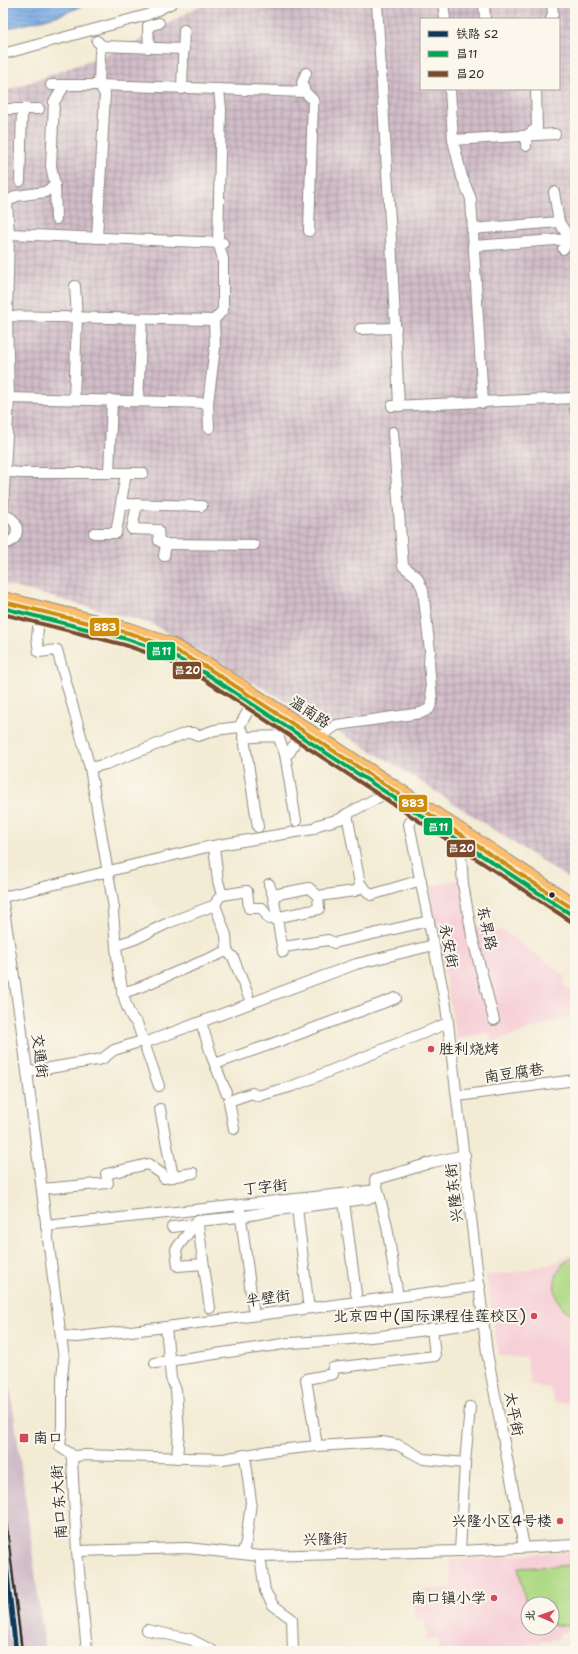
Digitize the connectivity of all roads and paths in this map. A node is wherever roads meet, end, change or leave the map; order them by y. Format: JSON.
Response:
{"nodes":[{"id":1,"x":172,"y":3,"type":"edge"},
{"id":2,"x":377,"y":3,"type":"edge"},
{"id":3,"x":444,"y":3,"type":"edge"},
{"id":4,"x":484,"y":3,"type":"edge"},
{"id":5,"x":552,"y":3,"type":"edge"},
{"id":6,"x":445,"y":18,"type":"edge"},
{"id":7,"x":485,"y":18,"type":"edge"},
{"id":8,"x":551,"y":18,"type":"edge"},
{"id":9,"x":159,"y":23,"type":"dead end"},
{"id":10,"x":184,"y":30,"type":"dead end"},
{"id":11,"x":149,"y":48,"type":"junction"},
{"id":12,"x":184,"y":49,"type":"junction"},
{"id":13,"x":3,"y":54,"type":"edge"},
{"id":14,"x":306,"y":73,"type":"dead end"},
{"id":15,"x":50,"y":85,"type":"dead end"},
{"id":16,"x":65,"y":85,"type":"junction"},
{"id":17,"x":99,"y":85,"type":"junction"},
{"id":18,"x":182,"y":89,"type":"junction"},
{"id":19,"x":219,"y":90,"type":"junction"},
{"id":20,"x":450,"y":90,"type":"edge"},
{"id":21,"x":536,"y":90,"type":"edge"},
{"id":22,"x":305,"y":92,"type":"junction"},
{"id":23,"x":3,"y":109,"type":"edge"},
{"id":24,"x":22,"y":109,"type":"junction"},
{"id":25,"x":39,"y":109,"type":"dead end"},
{"id":26,"x":555,"y":134,"type":"dead end"},
{"id":27,"x":453,"y":140,"type":"junction"},
{"id":28,"x":526,"y":141,"type":"junction"},
{"id":29,"x":20,"y":181,"type":"dead end"},
{"id":30,"x":55,"y":185,"type":"junction"},
{"id":31,"x":554,"y":192,"type":"dead end"},
{"id":32,"x":5,"y":200,"type":"edge"},
{"id":33,"x":56,"y":219,"type":"dead end"},
{"id":34,"x":559,"y":222,"type":"junction"},
{"id":35,"x":472,"y":229,"type":"junction"},
{"id":36,"x":309,"y":231,"type":"dead end"},
{"id":37,"x":6,"y":233,"type":"edge"},
{"id":38,"x":97,"y":238,"type":"junction"},
{"id":39,"x":570,"y":239,"type":"junction"},
{"id":40,"x":221,"y":243,"type":"junction"},
{"id":41,"x":473,"y":246,"type":"junction"},
{"id":42,"x":563,"y":249,"type":"dead end"},
{"id":43,"x":75,"y":286,"type":"dead end"},
{"id":44,"x":5,"y":316,"type":"edge"},
{"id":45,"x":77,"y":318,"type":"junction"},
{"id":46,"x":142,"y":319,"type":"junction"},
{"id":47,"x":214,"y":320,"type":"junction"},
{"id":48,"x":396,"y":328,"type":"junction"},
{"id":49,"x":360,"y":329,"type":"dead end"},
{"id":50,"x":574,"y":397,"type":"edge"},
{"id":51,"x":6,"y":399,"type":"edge"},
{"id":52,"x":74,"y":399,"type":"junction"},
{"id":53,"x":112,"y":400,"type":"junction"},
{"id":54,"x":138,"y":401,"type":"junction"},
{"id":55,"x":208,"y":403,"type":"junction"},
{"id":56,"x":482,"y":403,"type":"junction"},
{"id":57,"x":575,"y":410,"type":"edge"},
{"id":58,"x":208,"y":428,"type":"dead end"},
{"id":59,"x":393,"y":432,"type":"dead end"},
{"id":60,"x":4,"y":471,"type":"edge"},
{"id":61,"x":109,"y":473,"type":"junction"},
{"id":62,"x":126,"y":473,"type":"junction"},
{"id":63,"x":142,"y":473,"type":"dead end"},
{"id":64,"x":121,"y":504,"type":"junction"},
{"id":65,"x":137,"y":504,"type":"junction"},
{"id":66,"x":202,"y":506,"type":"dead end"},
{"id":67,"x":3,"y":508,"type":"edge"},
{"id":68,"x":3,"y":515,"type":"edge"},
{"id":69,"x":94,"y":533,"type":"dead end"},
{"id":70,"x":3,"y":544,"type":"edge"},
{"id":71,"x":166,"y":544,"type":"junction"},
{"id":72,"x":254,"y":545,"type":"dead end"},
{"id":73,"x":164,"y":556,"type":"dead end"},
{"id":74,"x":3,"y":598,"type":"edge"},
{"id":75,"x":3,"y":608,"type":"edge"},
{"id":76,"x":40,"y":617,"type":"junction"},
{"id":77,"x":252,"y":704,"type":"junction"},
{"id":78,"x":240,"y":727,"type":"junction"},
{"id":79,"x":319,"y":737,"type":"junction"},
{"id":80,"x":243,"y":738,"type":"junction"},
{"id":81,"x":293,"y":746,"type":"dead end"},
{"id":82,"x":285,"y":754,"type":"junction"},
{"id":83,"x":90,"y":768,"type":"junction"},
{"id":84,"x":386,"y":793,"type":"junction"},
{"id":85,"x":419,"y":809,"type":"junction"},
{"id":86,"x":347,"y":814,"type":"junction"},
{"id":87,"x":296,"y":821,"type":"dead end"},
{"id":88,"x":258,"y":827,"type":"dead end"},
{"id":89,"x":460,"y":842,"type":"junction"},
{"id":90,"x":214,"y":846,"type":"junction"},
{"id":91,"x":107,"y":872,"type":"junction"},
{"id":92,"x":421,"y":880,"type":"junction"},
{"id":93,"x":270,"y":884,"type":"dead end"},
{"id":94,"x":362,"y":886,"type":"junction"},
{"id":95,"x":222,"y":895,"type":"junction"},
{"id":96,"x":273,"y":895,"type":"junction"},
{"id":97,"x":318,"y":896,"type":"junction"},
{"id":98,"x":3,"y":897,"type":"edge"},
{"id":99,"x":3,"y":903,"type":"edge"},
{"id":100,"x":215,"y":905,"type":"junction"},
{"id":101,"x":574,"y":912,"type":"edge"},
{"id":102,"x":276,"y":917,"type":"junction"},
{"id":103,"x":429,"y":921,"type":"junction"},
{"id":104,"x":117,"y":945,"type":"junction"},
{"id":105,"x":434,"y":945,"type":"junction"},
{"id":106,"x":227,"y":951,"type":"junction"},
{"id":107,"x":122,"y":992,"type":"junction"},
{"id":108,"x":248,"y":995,"type":"dead end"},
{"id":109,"x":396,"y":998,"type":"dead end"},
{"id":110,"x":494,"y":1020,"type":"dead end"},
{"id":111,"x":201,"y":1022,"type":"junction"},
{"id":112,"x":448,"y":1023,"type":"junction"},
{"id":113,"x":142,"y":1041,"type":"junction"},
{"id":114,"x":215,"y":1064,"type":"junction"},
{"id":115,"x":27,"y":1072,"type":"junction"},
{"id":116,"x":575,"y":1080,"type":"edge"},
{"id":117,"x":159,"y":1086,"type":"dead end"},
{"id":118,"x":226,"y":1092,"type":"dead end"},
{"id":119,"x":458,"y":1096,"type":"junction"},
{"id":120,"x":160,"y":1109,"type":"dead end"},
{"id":121,"x":234,"y":1129,"type":"dead end"},
{"id":122,"x":465,"y":1155,"type":"junction"},
{"id":123,"x":193,"y":1173,"type":"dead end"},
{"id":124,"x":173,"y":1177,"type":"junction"},
{"id":125,"x":42,"y":1189,"type":"junction"},
{"id":126,"x":378,"y":1190,"type":"junction"},
{"id":127,"x":372,"y":1198,"type":"dead end"},
{"id":128,"x":344,"y":1202,"type":"junction"},
{"id":129,"x":240,"y":1205,"type":"junction"},
{"id":130,"x":297,"y":1208,"type":"junction"},
{"id":131,"x":240,"y":1218,"type":"junction"},
{"id":132,"x":46,"y":1226,"type":"junction"},
{"id":133,"x":195,"y":1226,"type":"junction"},
{"id":134,"x":172,"y":1227,"type":"dead end"},
{"id":135,"x":51,"y":1262,"type":"joint"},
{"id":136,"x":203,"y":1264,"type":"junction"},
{"id":137,"x":480,"y":1286,"type":"junction"},
{"id":138,"x":356,"y":1294,"type":"dead end"},
{"id":139,"x":398,"y":1297,"type":"junction"},
{"id":140,"x":308,"y":1302,"type":"dead end"},
{"id":141,"x":210,"y":1308,"type":"dead end"},
{"id":142,"x":252,"y":1308,"type":"dead end"},
{"id":143,"x":484,"y":1322,"type":"junction"},
{"id":144,"x":166,"y":1327,"type":"junction"},
{"id":145,"x":432,"y":1328,"type":"junction"},
{"id":146,"x":61,"y":1336,"type":"junction"},
{"id":147,"x":170,"y":1362,"type":"junction"},
{"id":148,"x":155,"y":1363,"type":"dead end"},
{"id":149,"x":470,"y":1407,"type":"dead end"},
{"id":150,"x":317,"y":1446,"type":"junction"},
{"id":151,"x":245,"y":1455,"type":"junction"},
{"id":152,"x":177,"y":1458,"type":"junction"},
{"id":153,"x":72,"y":1460,"type":"junction"},
{"id":154,"x":465,"y":1463,"type":"junction"},
{"id":155,"x":575,"y":1545,"type":"edge"},
{"id":156,"x":524,"y":1547,"type":"junction"},
{"id":157,"x":460,"y":1550,"type":"junction"},
{"id":158,"x":77,"y":1551,"type":"junction"},
{"id":159,"x":242,"y":1554,"type":"junction"},
{"id":160,"x":260,"y":1556,"type":"junction"},
{"id":161,"x":147,"y":1630,"type":"dead end"},
{"id":162,"x":87,"y":1651,"type":"edge"},
{"id":163,"x":213,"y":1651,"type":"edge"},
{"id":164,"x":293,"y":1651,"type":"edge"}],
"edges":[{"from":1,"to":13,"type":"street"},
{"from":2,"to":48,"type":"street"},
{"from":3,"to":6,"type":"street"},
{"from":4,"to":7,"type":"street"},
{"from":5,"to":8,"type":"street"},
{"from":9,"to":11,"type":"street"},
{"from":10,"to":12,"type":"street"},
{"from":11,"to":12,"type":"street"},
{"from":11,"to":17,"type":"street"},
{"from":12,"to":18,"type":"street"},
{"from":14,"to":22,"type":"street"},
{"from":15,"to":16,"type":"street"},
{"from":16,"to":17,"type":"street"},
{"from":16,"to":30,"type":"street"},
{"from":17,"to":18,"type":"street"},
{"from":17,"to":38,"type":"street"},
{"from":18,"to":19,"type":"street"},
{"from":19,"to":22,"type":"street"},
{"from":19,"to":40,"type":"street"},
{"from":20,"to":27,"type":"street"},
{"from":21,"to":28,"type":"street"},
{"from":22,"to":36,"type":"street"},
{"from":23,"to":24,"type":"street"},
{"from":24,"to":25,"type":"street"},
{"from":24,"to":29,"type":"street"},
{"from":26,"to":28,"type":"street"},
{"from":27,"to":28,"type":"street"},
{"from":27,"to":35,"type":"street"},
{"from":30,"to":32,"type":"street"},
{"from":30,"to":33,"type":"street"},
{"from":31,"to":34,"type":"street"},
{"from":32,"to":37,"type":"street"},
{"from":34,"to":35,"type":"street"},
{"from":34,"to":39,"type":"street"},
{"from":35,"to":41,"type":"street"},
{"from":37,"to":38,"type":"street"},
{"from":37,"to":44,"type":"street"},
{"from":38,"to":40,"type":"street"},
{"from":39,"to":41,"type":"street"},
{"from":39,"to":42,"type":"street"},
{"from":40,"to":47,"type":"street"},
{"from":41,"to":56,"type":"street"},
{"from":43,"to":45,"type":"street"},
{"from":44,"to":45,"type":"street"},
{"from":44,"to":51,"type":"street"},
{"from":45,"to":46,"type":"street"},
{"from":45,"to":52,"type":"street"},
{"from":46,"to":47,"type":"street"},
{"from":46,"to":54,"type":"street"},
{"from":47,"to":55,"type":"street"},
{"from":48,"to":49,"type":"street"},
{"from":48,"to":56,"type":"street"},
{"from":50,"to":56,"type":"street"},
{"from":50,"to":57,"type":"street"},
{"from":51,"to":52,"type":"street"},
{"from":51,"to":60,"type":"street"},
{"from":52,"to":53,"type":"street"},
{"from":53,"to":54,"type":"street"},
{"from":53,"to":61,"type":"street"},
{"from":54,"to":55,"type":"street"},
{"from":55,"to":58,"type":"street"},
{"from":59,"to":79,"type":"street"},
{"from":60,"to":61,"type":"street"},
{"from":60,"to":67,"type":"street"},
{"from":61,"to":62,"type":"street"},
{"from":62,"to":63,"type":"street"},
{"from":62,"to":64,"type":"street"},
{"from":64,"to":65,"type":"street"},
{"from":64,"to":69,"type":"street"},
{"from":65,"to":66,"type":"street"},
{"from":65,"to":71,"type":"street"},
{"from":68,"to":70,"type":"street"},
{"from":71,"to":72,"type":"street"},
{"from":71,"to":73,"type":"street"},
{"from":74,"to":79,"type":"main road","name":"温南路"},
{"from":75,"to":76,"type":"main road","name":"温南路"},
{"from":76,"to":77,"type":"main road","name":"温南路"},
{"from":76,"to":83,"type":"street"},
{"from":77,"to":78,"type":"street"},
{"from":77,"to":84,"type":"main road","name":"温南路"},
{"from":78,"to":80,"type":"street"},
{"from":78,"to":83,"type":"street"},
{"from":79,"to":85,"type":"main road","name":"温南路"},
{"from":80,"to":82,"type":"street"},
{"from":80,"to":88,"type":"street"},
{"from":81,"to":82,"type":"street"},
{"from":82,"to":87,"type":"street"},
{"from":83,"to":91,"type":"street"},
{"from":84,"to":85,"type":"main road","name":"温南路"},
{"from":84,"to":86,"type":"street"},
{"from":85,"to":89,"type":"main road","name":"温南路"},
{"from":85,"to":92,"type":"street","name":"永安街"},
{"from":85,"to":101,"type":"main road","name":"温南路"},
{"from":86,"to":90,"type":"street"},
{"from":86,"to":94,"type":"street"},
{"from":89,"to":101,"type":"main road","name":"温南路"},
{"from":89,"to":110,"type":"street","name":"东昇路"},
{"from":90,"to":91,"type":"street"},
{"from":90,"to":95,"type":"street"},
{"from":91,"to":98,"type":"street"},
{"from":91,"to":104,"type":"street"},
{"from":92,"to":94,"type":"street"},
{"from":92,"to":103,"type":"street","name":"永安街"},
{"from":93,"to":96,"type":"street"},
{"from":94,"to":97,"type":"street"},
{"from":95,"to":100,"type":"street"},
{"from":95,"to":102,"type":"street"},
{"from":96,"to":97,"type":"street"},
{"from":96,"to":102,"type":"street"},
{"from":97,"to":102,"type":"street"},
{"from":99,"to":115,"type":"street","name":"交通街"},
{"from":100,"to":104,"type":"street"},
{"from":100,"to":106,"type":"street"},
{"from":102,"to":103,"type":"street"},
{"from":103,"to":105,"type":"street","name":"永安街"},
{"from":104,"to":107,"type":"street"},
{"from":105,"to":111,"type":"street"},
{"from":105,"to":112,"type":"street","name":"永安街"},
{"from":106,"to":107,"type":"street"},
{"from":106,"to":108,"type":"street"},
{"from":107,"to":113,"type":"street"},
{"from":109,"to":114,"type":"street"},
{"from":111,"to":113,"type":"street"},
{"from":111,"to":114,"type":"street"},
{"from":112,"to":119,"type":"street","name":"永安街"},
{"from":112,"to":121,"type":"street"},
{"from":113,"to":115,"type":"street"},
{"from":113,"to":117,"type":"street"},
{"from":114,"to":118,"type":"street"},
{"from":115,"to":125,"type":"street","name":"交通街"},
{"from":116,"to":119,"type":"street","name":"南豆腐巷"},
{"from":119,"to":122,"type":"street","name":"兴隆东街"},
{"from":120,"to":124,"type":"street"},
{"from":122,"to":126,"type":"street"},
{"from":122,"to":137,"type":"street","name":"兴隆东街"},
{"from":123,"to":124,"type":"street"},
{"from":124,"to":125,"type":"street"},
{"from":125,"to":132,"type":"street","name":"交通街"},
{"from":126,"to":129,"type":"street","name":"丁字街"},
{"from":126,"to":139,"type":"street"},
{"from":127,"to":128,"type":"street"},
{"from":128,"to":130,"type":"street"},
{"from":128,"to":138,"type":"street"},
{"from":129,"to":131,"type":"street"},
{"from":129,"to":132,"type":"street","name":"丁字街"},
{"from":130,"to":131,"type":"street"},
{"from":130,"to":140,"type":"street"},
{"from":131,"to":133,"type":"street"},
{"from":131,"to":142,"type":"street"},
{"from":132,"to":135,"type":"street","name":"交通街"},
{"from":133,"to":134,"type":"street"},
{"from":133,"to":136,"type":"street"},
{"from":133,"to":136,"type":"street"},
{"from":135,"to":146,"type":"street","name":"南口东大街"},
{"from":136,"to":141,"type":"street"},
{"from":137,"to":139,"type":"street","name":"半壁街"},
{"from":137,"to":143,"type":"street","name":"太平街"},
{"from":139,"to":144,"type":"street","name":"半壁街"},
{"from":143,"to":145,"type":"street"},
{"from":143,"to":156,"type":"street","name":"太平街"},
{"from":144,"to":146,"type":"street","name":"半壁街"},
{"from":144,"to":147,"type":"street"},
{"from":145,"to":147,"type":"street"},
{"from":145,"to":150,"type":"street"},
{"from":146,"to":153,"type":"street","name":"南口东大街"},
{"from":147,"to":148,"type":"street"},
{"from":147,"to":152,"type":"street"},
{"from":149,"to":154,"type":"street"},
{"from":150,"to":151,"type":"street"},
{"from":150,"to":154,"type":"street"},
{"from":151,"to":152,"type":"street"},
{"from":151,"to":159,"type":"street"},
{"from":152,"to":153,"type":"street"},
{"from":153,"to":158,"type":"street","name":"南口东大街"},
{"from":154,"to":157,"type":"street"},
{"from":155,"to":156,"type":"street","name":"兴隆街"},
{"from":156,"to":157,"type":"street","name":"兴隆街"},
{"from":157,"to":160,"type":"street","name":"兴隆街"},
{"from":158,"to":159,"type":"street","name":"兴隆街"},
{"from":158,"to":162,"type":"street","name":"南口东大街"},
{"from":159,"to":160,"type":"street","name":"兴隆街"},
{"from":160,"to":164,"type":"street"},
{"from":161,"to":163,"type":"street"}]}
